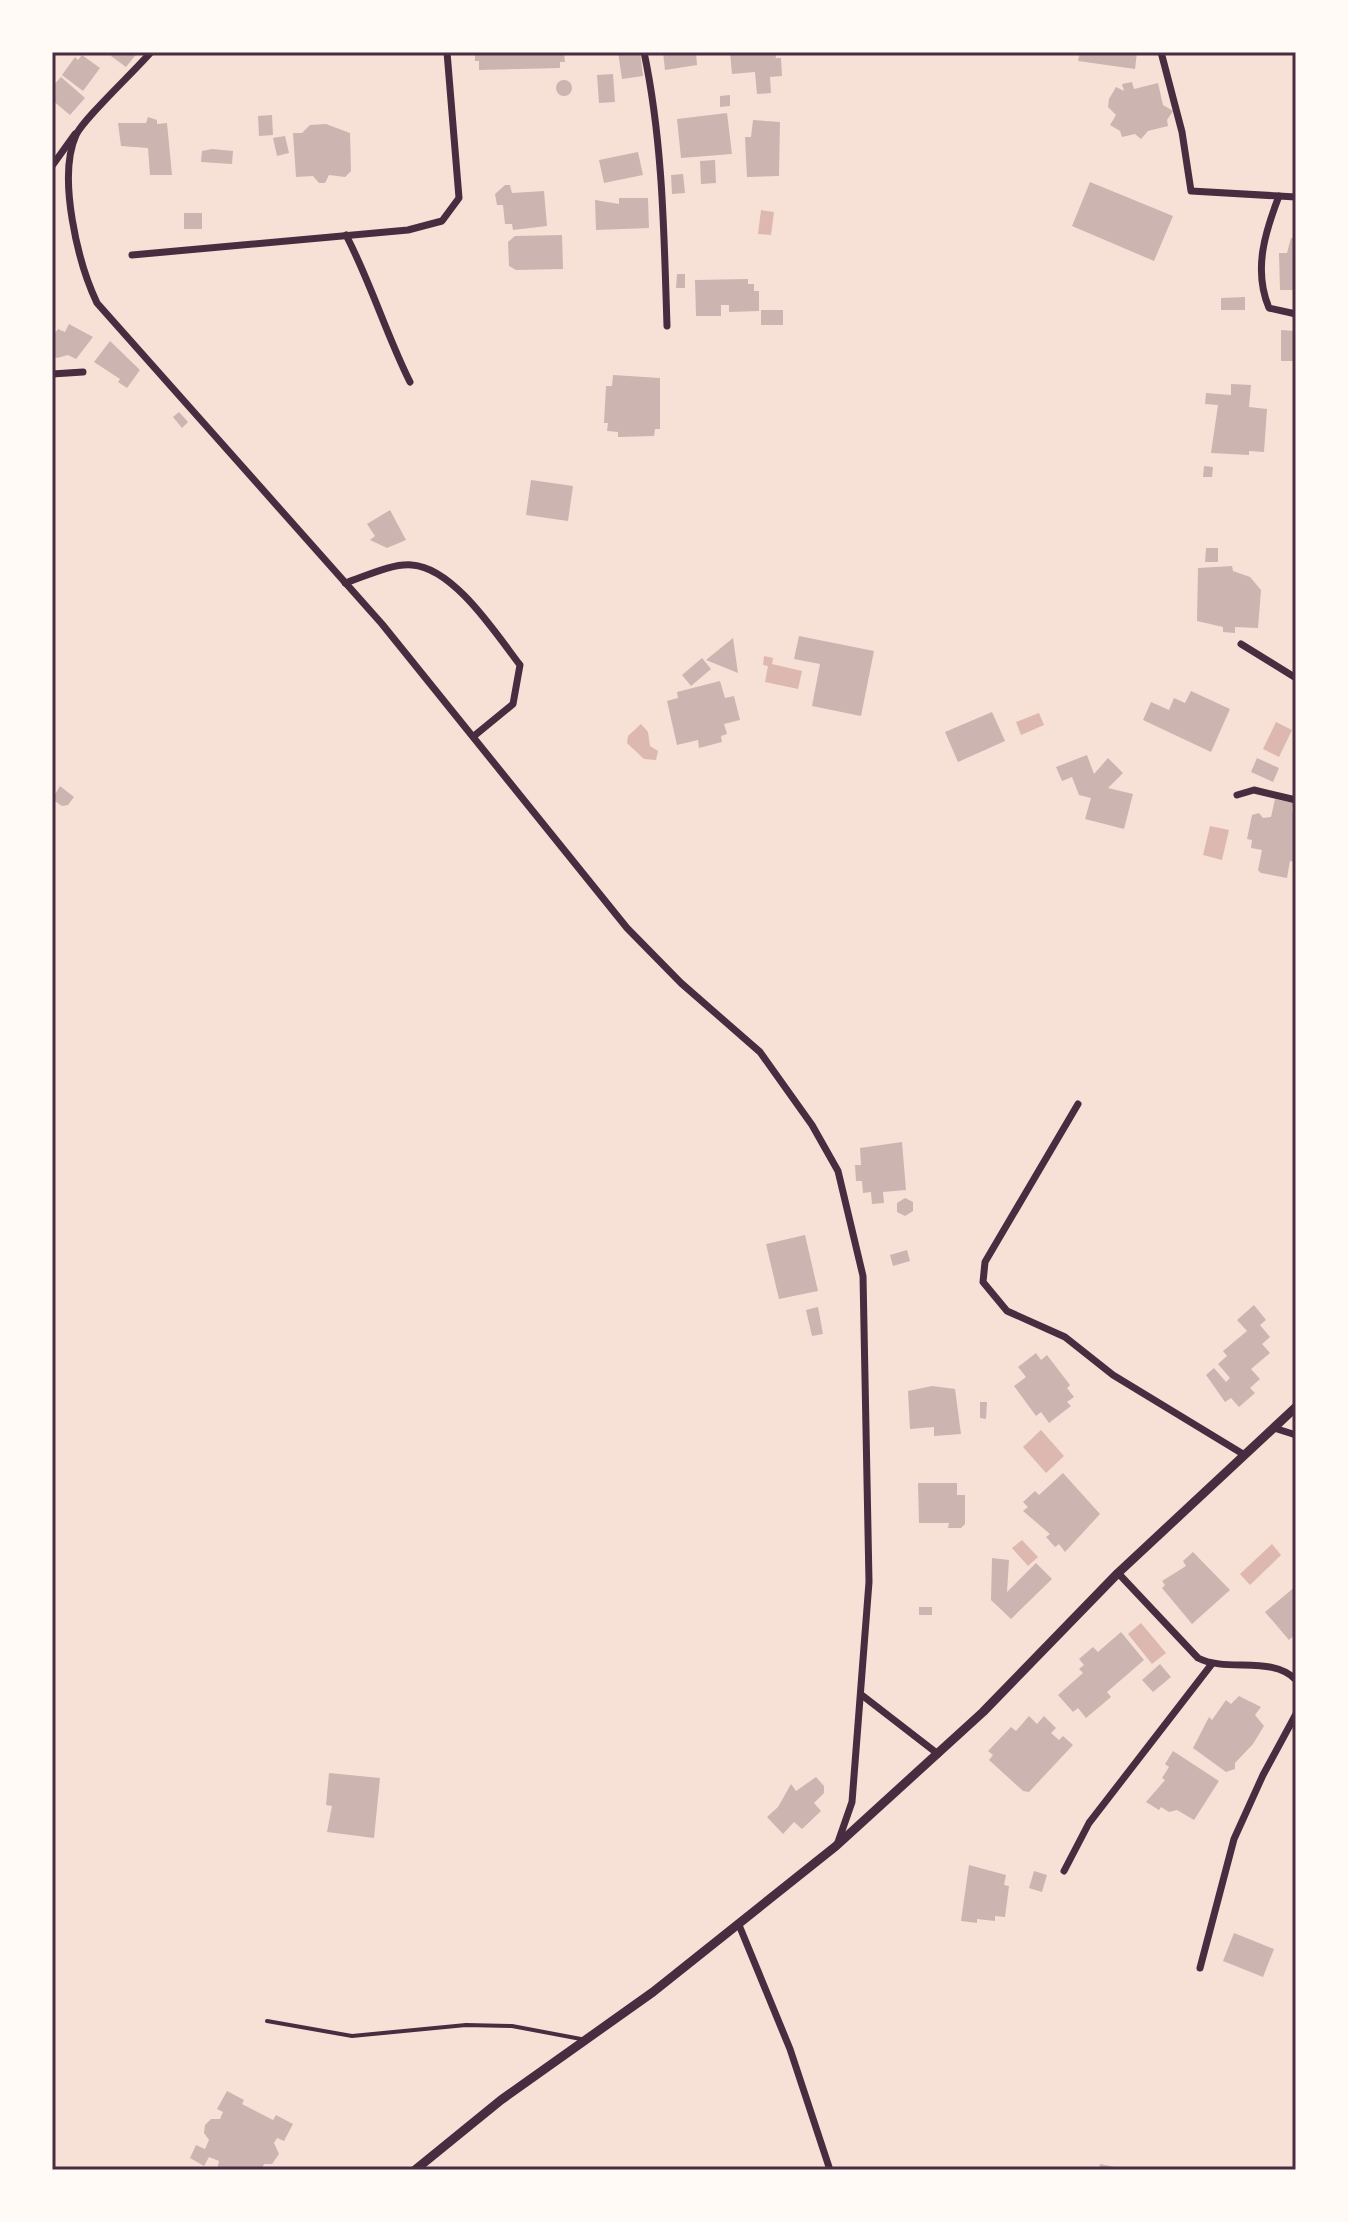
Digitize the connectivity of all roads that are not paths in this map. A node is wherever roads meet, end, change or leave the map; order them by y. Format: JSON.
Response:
{"nodes":[{"id":1,"x":151,"y":52,"type":"edge"},
{"id":2,"x":447,"y":52,"type":"edge"},
{"id":3,"x":644,"y":52,"type":"edge"},
{"id":4,"x":1161,"y":52,"type":"edge"},
{"id":5,"x":77,"y":133,"type":"junction"},
{"id":6,"x":52,"y":166,"type":"edge"},
{"id":7,"x":1279,"y":196,"type":"junction"},
{"id":8,"x":1296,"y":197,"type":"edge"},
{"id":9,"x":346,"y":235,"type":"junction"},
{"id":10,"x":132,"y":255,"type":"dead end"},
{"id":11,"x":1296,"y":314,"type":"edge"},
{"id":12,"x":667,"y":326,"type":"dead end"},
{"id":13,"x":83,"y":372,"type":"dead end"},
{"id":14,"x":52,"y":374,"type":"edge"},
{"id":15,"x":410,"y":382,"type":"dead end"},
{"id":16,"x":345,"y":583,"type":"junction"},
{"id":17,"x":1241,"y":644,"type":"dead end"},
{"id":18,"x":1296,"y":678,"type":"edge"},
{"id":19,"x":474,"y":736,"type":"junction"},
{"id":20,"x":1237,"y":795,"type":"dead end"},
{"id":21,"x":1296,"y":800,"type":"edge"},
{"id":22,"x":1078,"y":1104,"type":"dead end"},
{"id":23,"x":1296,"y":1407,"type":"edge"},
{"id":24,"x":1274,"y":1428,"type":"junction"},
{"id":25,"x":1296,"y":1435,"type":"edge"},
{"id":26,"x":1243,"y":1454,"type":"junction"},
{"id":27,"x":1118,"y":1573,"type":"junction"},
{"id":28,"x":1211,"y":1665,"type":"junction"},
{"id":29,"x":1296,"y":1680,"type":"edge"},
{"id":30,"x":863,"y":1696,"type":"junction"},
{"id":31,"x":1296,"y":1714,"type":"edge"},
{"id":32,"x":938,"y":1754,"type":"junction"},
{"id":33,"x":836,"y":1846,"type":"junction"},
{"id":34,"x":1064,"y":1871,"type":"dead end"},
{"id":35,"x":739,"y":1925,"type":"junction"},
{"id":36,"x":1200,"y":1968,"type":"dead end"},
{"id":37,"x":267,"y":2021,"type":"dead end"},
{"id":38,"x":587,"y":2040,"type":"junction"},
{"id":39,"x":415,"y":2170,"type":"edge"},
{"id":40,"x":830,"y":2170,"type":"edge"}],
"edges":[{"from":1,"to":5,"type":"street"},
{"from":2,"to":9,"type":"street"},
{"from":3,"to":12,"type":"street"},
{"from":4,"to":7,"type":"street"},
{"from":5,"to":6,"type":"street"},
{"from":5,"to":16,"type":"street"},
{"from":7,"to":8,"type":"street"},
{"from":7,"to":11,"type":"street"},
{"from":9,"to":10,"type":"street"},
{"from":9,"to":15,"type":"street"},
{"from":13,"to":14,"type":"street"},
{"from":16,"to":19,"type":"street"},
{"from":16,"to":19,"type":"street"},
{"from":17,"to":18,"type":"street"},
{"from":19,"to":30,"type":"street"},
{"from":20,"to":21,"type":"street"},
{"from":22,"to":26,"type":"street"},
{"from":23,"to":24,"type":"street"},
{"from":24,"to":25,"type":"street"},
{"from":24,"to":26,"type":"street"},
{"from":26,"to":27,"type":"street"},
{"from":27,"to":28,"type":"street"},
{"from":27,"to":32,"type":"street"},
{"from":28,"to":29,"type":"street"},
{"from":28,"to":34,"type":"street"},
{"from":30,"to":32,"type":"street"},
{"from":30,"to":33,"type":"street"},
{"from":31,"to":36,"type":"street"},
{"from":32,"to":33,"type":"street"},
{"from":33,"to":35,"type":"street"},
{"from":35,"to":38,"type":"street"},
{"from":35,"to":40,"type":"street"},
{"from":37,"to":38,"type":"lane"},
{"from":38,"to":39,"type":"street"}]}
